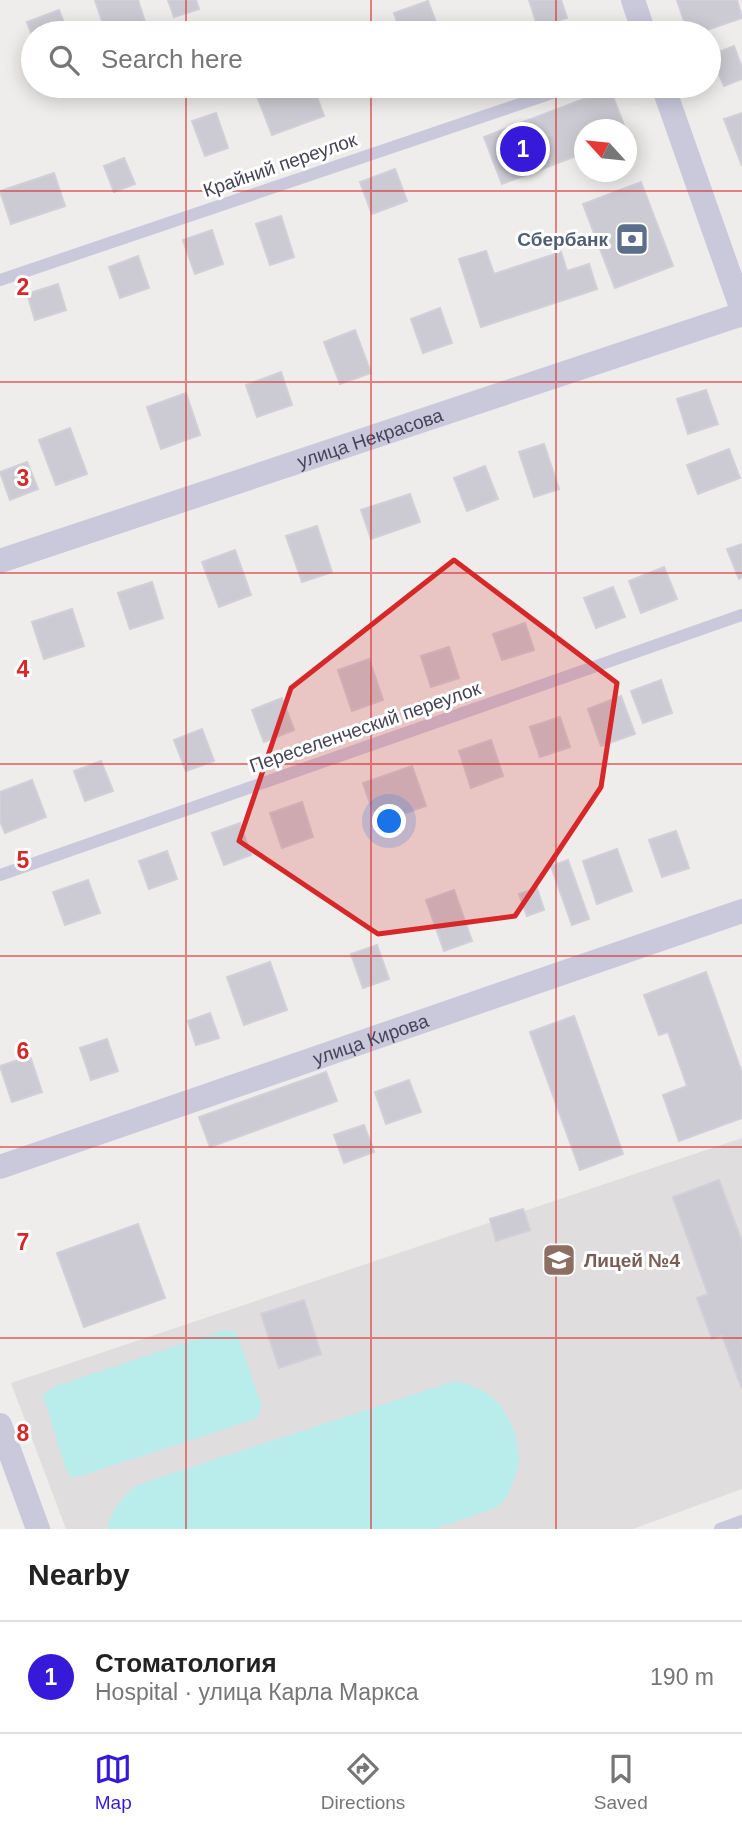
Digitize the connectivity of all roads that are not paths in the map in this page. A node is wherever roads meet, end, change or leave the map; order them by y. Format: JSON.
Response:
{"nodes":[{"id":1,"x":633,"y":0,"type":"edge"},
{"id":2,"x":640,"y":21,"type":"edge"},
{"id":3,"x":538,"y":98,"type":"edge"},
{"id":4,"x":667,"y":98,"type":"edge"},
{"id":5,"x":0,"y":280,"type":"edge"},
{"id":6,"x":742,"y":312,"type":"edge"},
{"id":7,"x":0,"y":561,"type":"edge"},
{"id":8,"x":742,"y":615,"type":"edge"},
{"id":9,"x":0,"y":876,"type":"edge"},
{"id":10,"x":742,"y":911,"type":"edge"},
{"id":11,"x":0,"y":1167,"type":"edge"},
{"id":12,"x":1,"y":1431,"type":"edge"},
{"id":13,"x":742,"y":1521,"type":"edge"},
{"id":14,"x":38,"y":1529,"type":"edge"},
{"id":15,"x":720,"y":1529,"type":"edge"}],
"edges":[{"from":1,"to":2,"type":"street"},
{"from":3,"to":5,"type":"lane","name":"Крайний переулок"},
{"from":4,"to":6,"type":"street"},
{"from":6,"to":7,"type":"street","name":"улица Некрасова"},
{"from":8,"to":9,"type":"lane","name":"Переселенческий переулок"},
{"from":10,"to":11,"type":"street","name":"улица Кирова"},
{"from":12,"to":14,"type":"street"},
{"from":13,"to":15,"type":"lane"}]}
